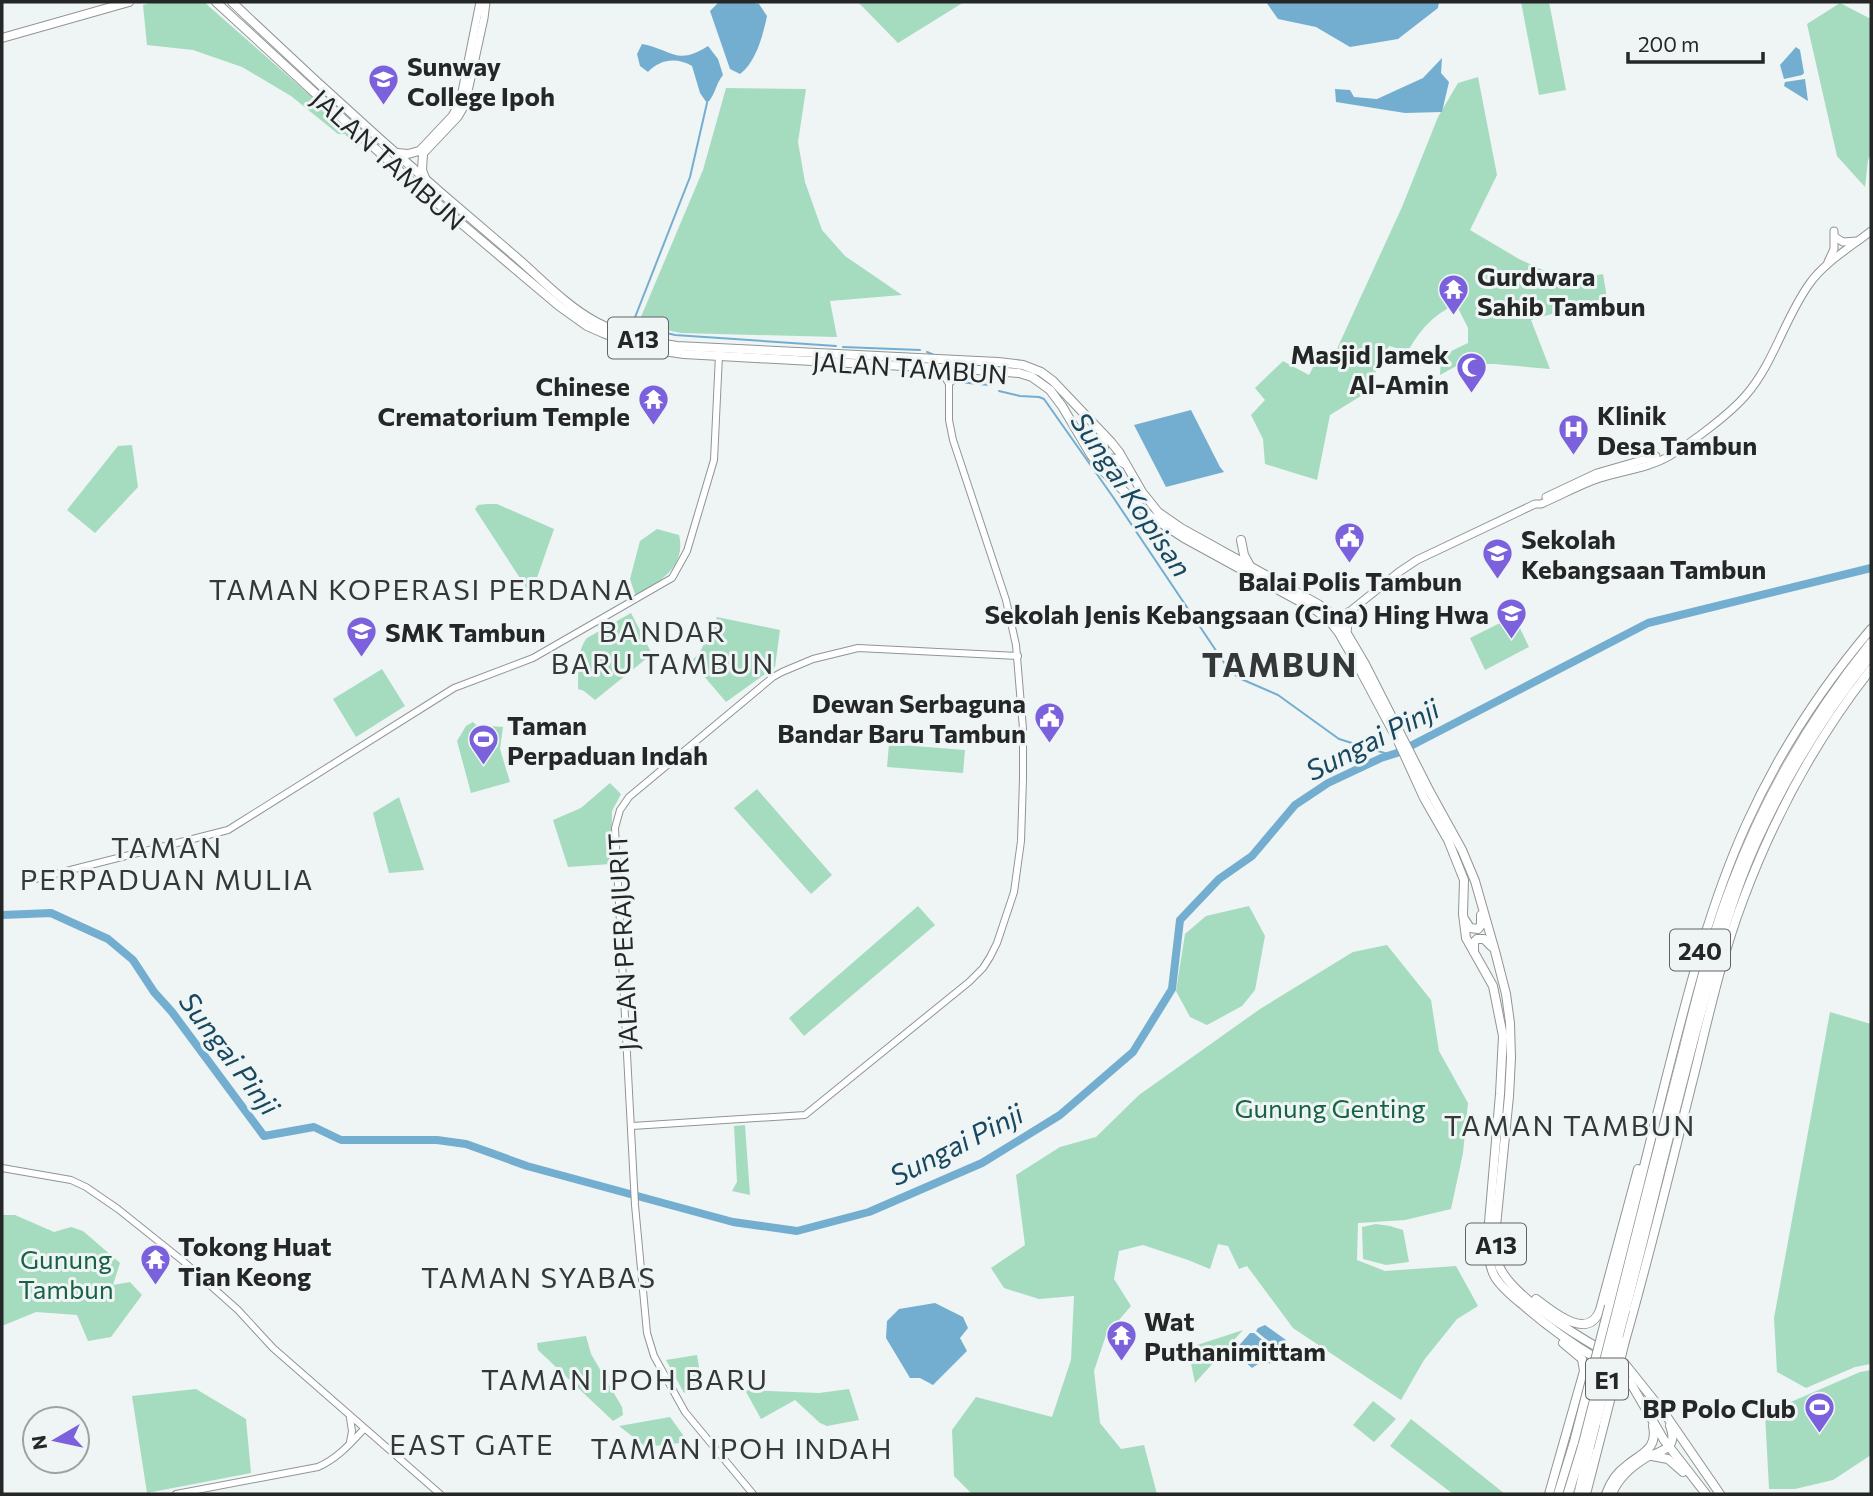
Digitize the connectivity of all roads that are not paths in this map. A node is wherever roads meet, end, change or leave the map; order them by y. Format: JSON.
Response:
{"nodes":[{"id":1,"x":129,"y":2,"type":"edge"},
{"id":2,"x":216,"y":2,"type":"edge"},
{"id":3,"x":232,"y":2,"type":"edge"},
{"id":4,"x":480,"y":2,"type":"edge"},
{"id":5,"x":486,"y":2,"type":"edge"},
{"id":6,"x":224,"y":6,"type":"edge"},
{"id":7,"x":265,"y":34,"type":"junction"},
{"id":8,"x":2,"y":38,"type":"edge"},
{"id":9,"x":394,"y":152,"type":"junction"},
{"id":10,"x":421,"y":153,"type":"junction"},
{"id":11,"x":428,"y":182,"type":"junction"},
{"id":12,"x":1871,"y":231,"type":"edge"},
{"id":13,"x":1859,"y":241,"type":"junction"},
{"id":14,"x":1826,"y":266,"type":"junction"},
{"id":15,"x":719,"y":355,"type":"junction"},
{"id":16,"x":934,"y":368,"type":"junction"},
{"id":17,"x":968,"y":370,"type":"junction"},
{"id":18,"x":949,"y":382,"type":"junction"},
{"id":19,"x":1104,"y":434,"type":"junction"},
{"id":20,"x":1084,"y":443,"type":"junction"},
{"id":21,"x":1676,"y":450,"type":"junction"},
{"id":22,"x":1635,"y":463,"type":"junction"},
{"id":23,"x":1615,"y":468,"type":"junction"},
{"id":24,"x":1128,"y":469,"type":"junction"},
{"id":25,"x":1626,"y":471,"type":"junction"},
{"id":26,"x":1597,"y":473,"type":"junction"},
{"id":27,"x":1591,"y":481,"type":"junction"},
{"id":28,"x":1115,"y":482,"type":"junction"},
{"id":29,"x":1535,"y":504,"type":"junction"},
{"id":30,"x":1220,"y":549,"type":"junction"},
{"id":31,"x":1250,"y":566,"type":"junction"},
{"id":32,"x":1330,"y":612,"type":"junction"},
{"id":33,"x":1349,"y":612,"type":"junction"},
{"id":34,"x":1871,"y":629,"type":"edge"},
{"id":35,"x":1347,"y":632,"type":"junction"},
{"id":36,"x":1871,"y":643,"type":"edge"},
{"id":37,"x":1871,"y":655,"type":"edge"},
{"id":38,"x":1018,"y":656,"type":"junction"},
{"id":39,"x":1871,"y":669,"type":"edge"},
{"id":40,"x":1400,"y":740,"type":"junction"},
{"id":41,"x":1411,"y":759,"type":"junction"},
{"id":42,"x":31,"y":880,"type":"dead end"},
{"id":43,"x":1480,"y":899,"type":"junction"},
{"id":44,"x":1463,"y":914,"type":"junction"},
{"id":45,"x":1495,"y":951,"type":"junction"},
{"id":46,"x":1476,"y":958,"type":"junction"},
{"id":47,"x":1667,"y":1077,"type":"junction"},
{"id":48,"x":632,"y":1126,"type":"junction"},
{"id":49,"x":2,"y":1168,"type":"edge"},
{"id":50,"x":1510,"y":1282,"type":"junction"},
{"id":51,"x":1617,"y":1308,"type":"junction"},
{"id":52,"x":1550,"y":1329,"type":"junction"},
{"id":53,"x":1650,"y":1415,"type":"junction"},
{"id":54,"x":1665,"y":1415,"type":"junction"},
{"id":55,"x":350,"y":1416,"type":"junction"},
{"id":56,"x":364,"y":1429,"type":"junction"},
{"id":57,"x":350,"y":1445,"type":"junction"},
{"id":58,"x":1582,"y":1445,"type":"junction"},
{"id":59,"x":1668,"y":1447,"type":"junction"},
{"id":60,"x":1690,"y":1449,"type":"junction"},
{"id":61,"x":1650,"y":1456,"type":"junction"},
{"id":62,"x":1684,"y":1467,"type":"junction"},
{"id":63,"x":179,"y":1494,"type":"edge"},
{"id":64,"x":440,"y":1494,"type":"edge"},
{"id":65,"x":753,"y":1494,"type":"edge"},
{"id":66,"x":1549,"y":1494,"type":"edge"},
{"id":67,"x":1558,"y":1494,"type":"edge"},
{"id":68,"x":1568,"y":1494,"type":"edge"},
{"id":69,"x":1579,"y":1494,"type":"edge"},
{"id":70,"x":1586,"y":1494,"type":"edge"},
{"id":71,"x":1606,"y":1494,"type":"edge"},
{"id":72,"x":1612,"y":1494,"type":"edge"},
{"id":73,"x":1706,"y":1494,"type":"edge"},
{"id":74,"x":1720,"y":1494,"type":"edge"}],
"edges":[{"from":1,"to":8,"type":"main road"},
{"from":2,"to":6,"type":"main road"},
{"from":3,"to":7,"type":"main road","name":"JALAN TAMBUN"},
{"from":4,"to":10,"type":"main road"},
{"from":5,"to":10,"type":"main road"},
{"from":6,"to":7,"type":"main road"},
{"from":6,"to":15,"type":"main road","name":"JALAN TAMBUN","number":"A13"},
{"from":7,"to":9,"type":"main road","name":"JALAN TAMBUN"},
{"from":9,"to":10,"type":"main road"},
{"from":9,"to":11,"type":"main road","name":"JALAN TAMBUN","number":"A13"},
{"from":10,"to":11,"type":"main road"},
{"from":11,"to":19,"type":"main road","name":"JALAN TAMBUN","number":"A13"},
{"from":12,"to":13,"type":"main road"},
{"from":13,"to":14,"type":"main road"},
{"from":13,"to":14,"type":"main road"},
{"from":14,"to":21,"type":"main road"},
{"from":15,"to":16,"type":"main road","name":"JALAN TAMBUN","number":"A13"},
{"from":15,"to":42,"type":"street"},
{"from":16,"to":17,"type":"main road","name":"JALAN TAMBUN","number":"A13"},
{"from":16,"to":18,"type":"main road"},
{"from":17,"to":18,"type":"main road"},
{"from":17,"to":20,"type":"main road","name":"JALAN TAMBUN","number":"A13"},
{"from":18,"to":38,"type":"street"},
{"from":19,"to":20,"type":"main road"},
{"from":19,"to":24,"type":"main road","name":"JALAN TAMBUN"},
{"from":20,"to":28,"type":"main road","name":"JALAN TAMBUN","number":"A13"},
{"from":21,"to":22,"type":"main road"},
{"from":21,"to":25,"type":"main road"},
{"from":22,"to":23,"type":"main road"},
{"from":22,"to":25,"type":"main road"},
{"from":23,"to":25,"type":"main road"},
{"from":23,"to":26,"type":"main road"},
{"from":24,"to":28,"type":"main road"},
{"from":24,"to":30,"type":"main road","name":"JALAN TAMBUN"},
{"from":25,"to":27,"type":"main road"},
{"from":26,"to":27,"type":"main road"},
{"from":26,"to":29,"type":"main road"},
{"from":27,"to":29,"type":"main road"},
{"from":28,"to":40,"type":"main road","name":"JALAN TAMBUN","number":"A13"},
{"from":29,"to":33,"type":"main road"},
{"from":30,"to":31,"type":"main road","name":"JALAN TAMBUN"},
{"from":30,"to":31,"type":"main road"},
{"from":31,"to":32,"type":"main road","name":"JALAN TAMBUN"},
{"from":32,"to":33,"type":"main road"},
{"from":32,"to":35,"type":"main road","name":"JALAN TAMBUN"},
{"from":33,"to":35,"type":"main road"},
{"from":34,"to":47,"type":"main road","number":"240"},
{"from":35,"to":40,"type":"main road","name":"JALAN TAMBUN"},
{"from":36,"to":51,"type":"highway","number":"E1"},
{"from":37,"to":51,"type":"highway","number":"E1"},
{"from":38,"to":48,"type":"street"},
{"from":38,"to":48,"type":"street","name":"JALAN PERAJURIT"},
{"from":39,"to":70,"type":"main road","bridge":true},
{"from":40,"to":41,"type":"main road","name":"JALAN TAMBUN","number":"A13"},
{"from":41,"to":43,"type":"main road","name":"JALAN TAMBUN","number":"A13"},
{"from":41,"to":44,"type":"main road","name":"JALAN TAMBUN","number":"A13"},
{"from":43,"to":44,"type":"main road"},
{"from":43,"to":45,"type":"main road","name":"JALAN TAMBUN","number":"A13"},
{"from":44,"to":46,"type":"main road","name":"JALAN TAMBUN","number":"A13"},
{"from":45,"to":46,"type":"main road"},
{"from":45,"to":50,"type":"main road","name":"JALAN TAMBUN","number":"A13"},
{"from":46,"to":52,"type":"main road","name":"JALAN TAMBUN","number":"A13"},
{"from":47,"to":50,"type":"main road"},
{"from":47,"to":51,"type":"main road","number":"240"},
{"from":48,"to":65,"type":"street","name":"JALAN PERAJURIT"},
{"from":49,"to":55,"type":"street"},
{"from":50,"to":54,"type":"main road","name":"JALAN TAMBUN","number":"A13"},
{"from":51,"to":58,"type":"highway","number":"E1","bridge":true},
{"from":51,"to":58,"type":"main road","number":"240","bridge":true},
{"from":52,"to":53,"type":"main road","name":"JALAN TAMBUN","number":"A13"},
{"from":52,"to":66,"type":"main road"},
{"from":53,"to":59,"type":"main road","name":"JALAN TAMBUN","number":"A13"},
{"from":53,"to":71,"type":"main road"},
{"from":54,"to":59,"type":"main road"},
{"from":54,"to":60,"type":"main road","name":"JALAN TAMBUN","number":"A13"},
{"from":55,"to":56,"type":"street"},
{"from":55,"to":57,"type":"street"},
{"from":56,"to":57,"type":"street"},
{"from":56,"to":64,"type":"street"},
{"from":57,"to":63,"type":"street"},
{"from":58,"to":67,"type":"main road","number":"240"},
{"from":58,"to":68,"type":"highway","number":"E1"},
{"from":58,"to":69,"type":"highway","number":"E1"},
{"from":59,"to":61,"type":"main road"},
{"from":59,"to":62,"type":"main road","name":"JALAN TAMBUN","number":"A13"},
{"from":60,"to":62,"type":"main road"},
{"from":60,"to":74,"type":"main road","name":"JALAN TAMBUN","number":"A13"},
{"from":61,"to":72,"type":"main road"},
{"from":61,"to":73,"type":"main road"},
{"from":62,"to":73,"type":"main road","name":"JALAN TAMBUN","number":"A13"}]}
